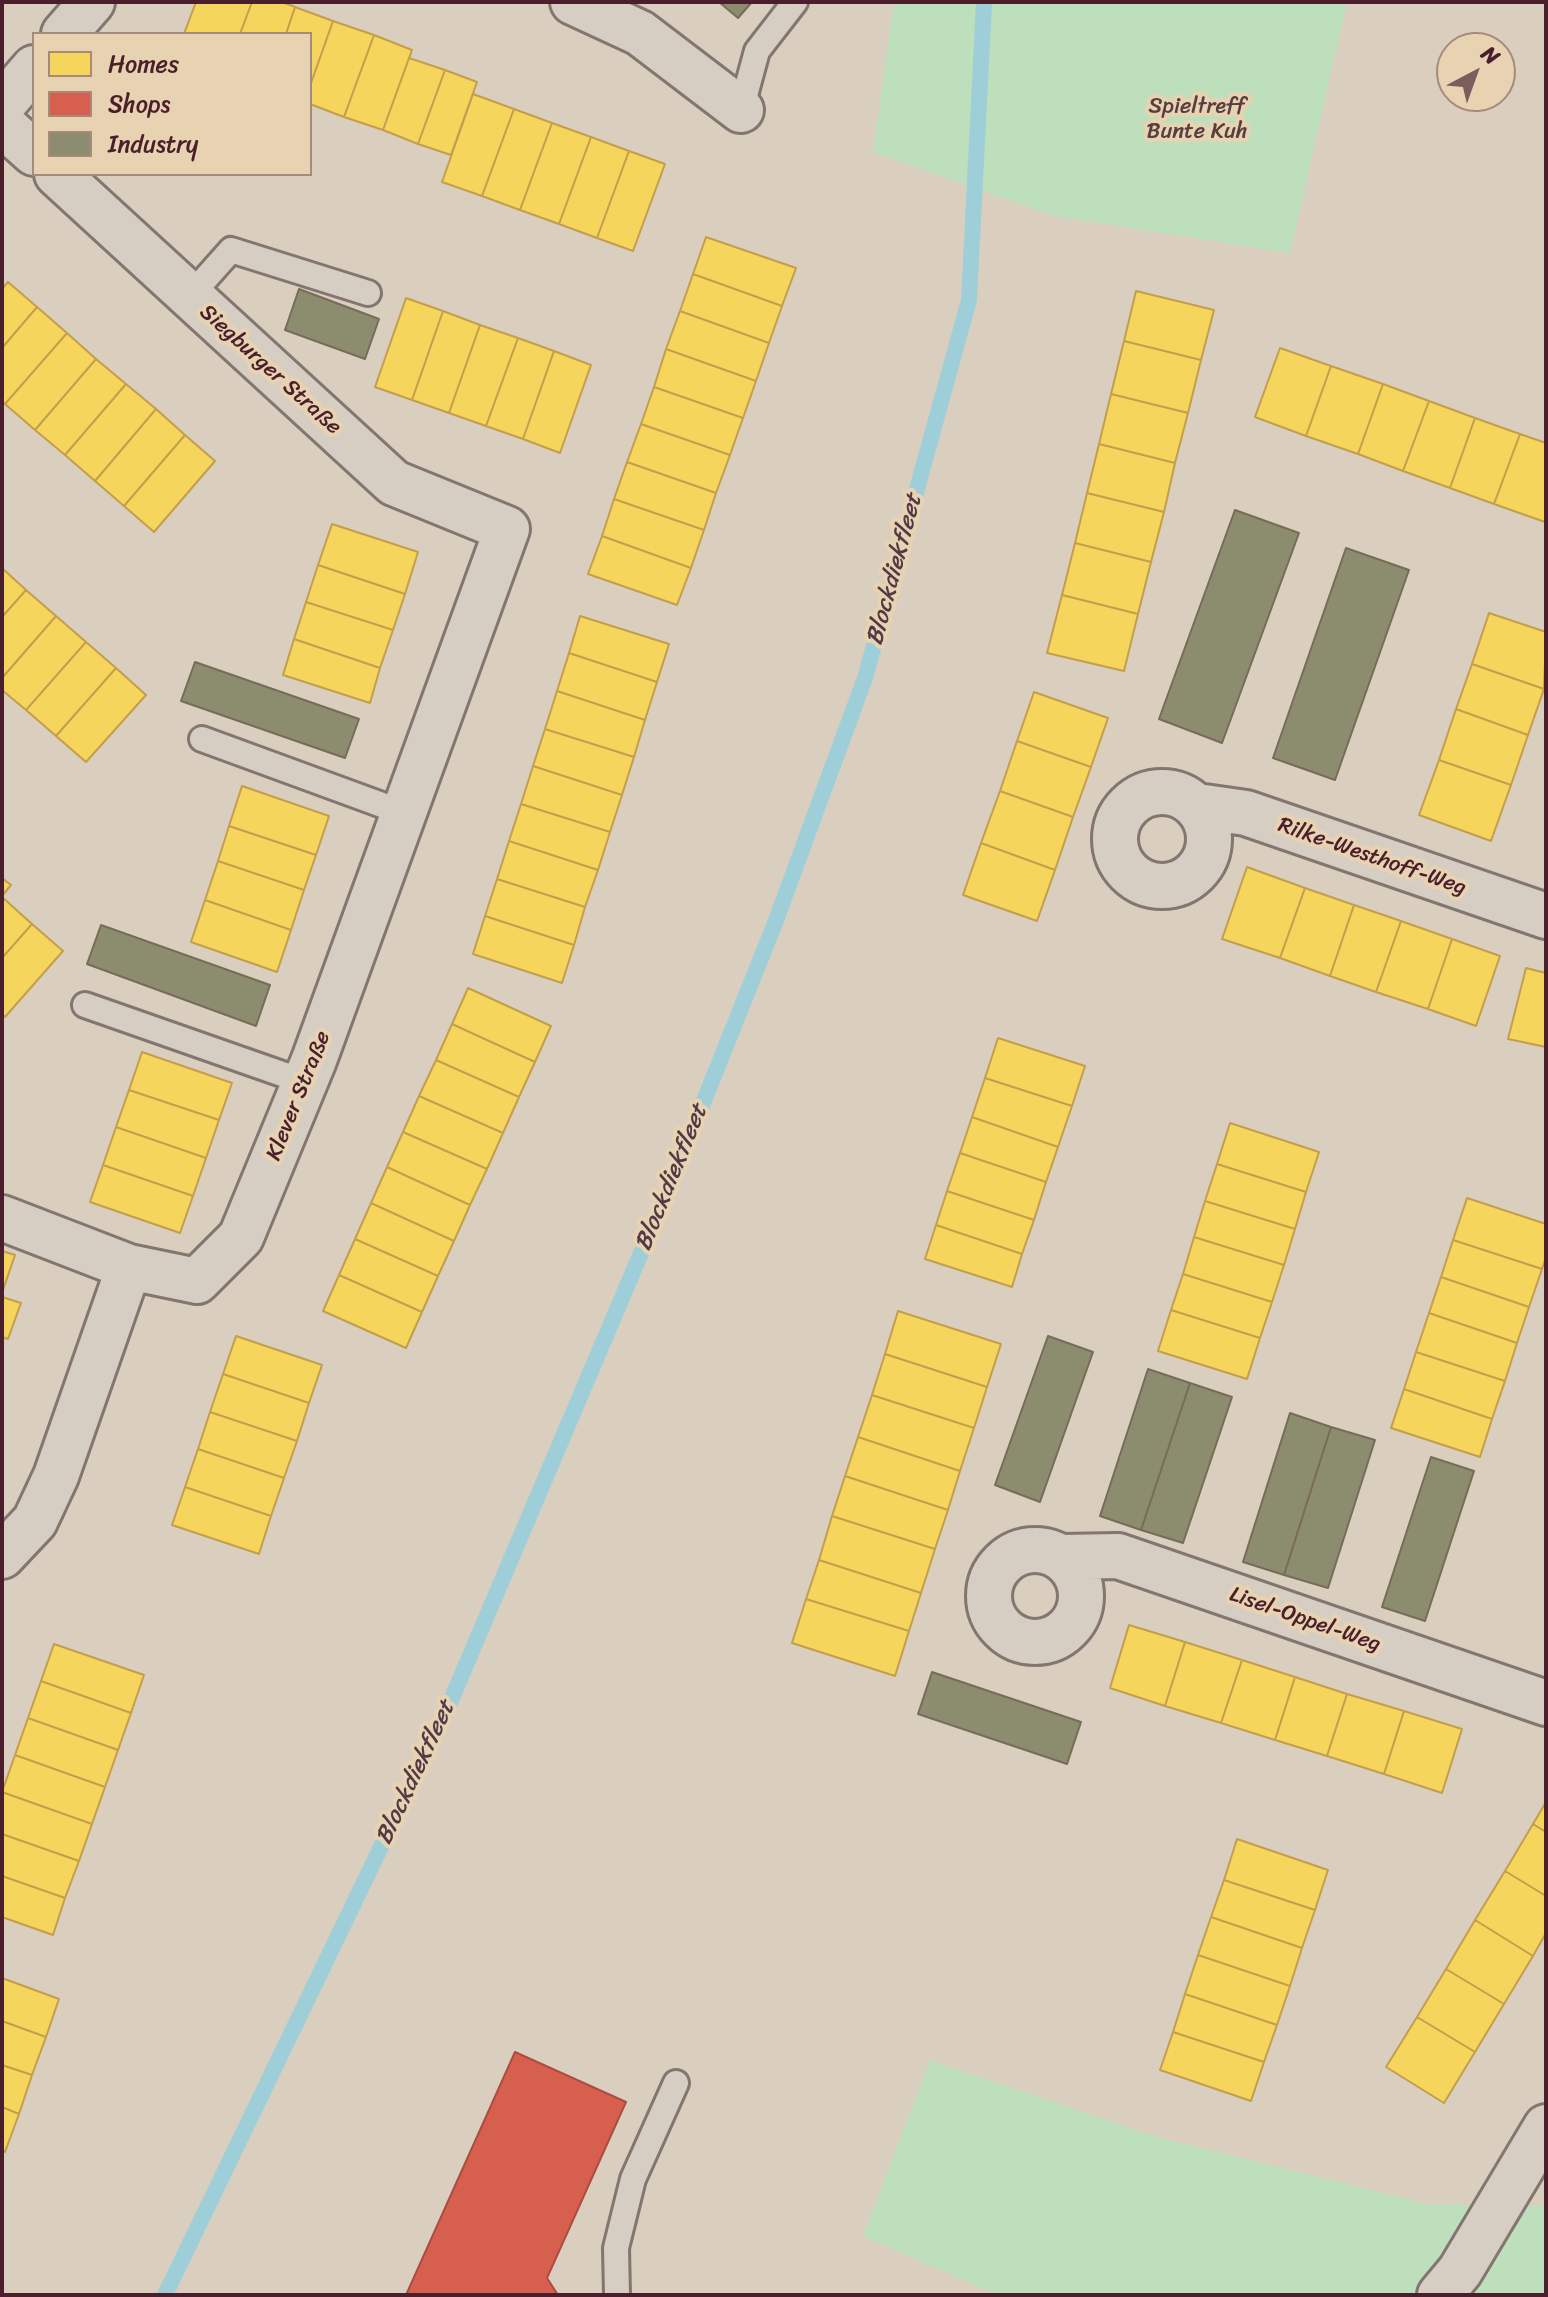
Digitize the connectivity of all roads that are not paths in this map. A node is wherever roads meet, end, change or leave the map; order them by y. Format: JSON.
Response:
{"nodes":[{"id":1,"x":92,"y":2,"type":"edge"},
{"id":2,"x":573,"y":2,"type":"edge"},
{"id":3,"x":795,"y":2,"type":"edge"},
{"id":4,"x":66,"y":32,"type":"edge"},
{"id":5,"x":32,"y":70,"type":"edge"},
{"id":6,"x":2,"y":105,"type":"edge"},
{"id":7,"x":741,"y":110,"type":"joint"},
{"id":8,"x":2,"y":124,"type":"edge"},
{"id":9,"x":32,"y":151,"type":"edge"},
{"id":10,"x":59,"y":176,"type":"edge"},
{"id":11,"x":368,"y":293,"type":"dead end"},
{"id":12,"x":190,"y":296,"type":"junction"},
{"id":13,"x":507,"y":529,"type":"joint"},
{"id":14,"x":202,"y":739,"type":"dead end"},
{"id":15,"x":1197,"y":806,"type":"dead end"},
{"id":16,"x":404,"y":813,"type":"junction"},
{"id":17,"x":1546,"y":916,"type":"edge"},
{"id":18,"x":85,"y":1005,"type":"dead end"},
{"id":19,"x":305,"y":1082,"type":"junction"},
{"id":20,"x":2,"y":1218,"type":"edge"},
{"id":21,"x":129,"y":1267,"type":"junction"},
{"id":22,"x":2,"y":1556,"type":"edge"},
{"id":23,"x":1060,"y":1557,"type":"dead end"},
{"id":24,"x":1546,"y":1703,"type":"edge"},
{"id":25,"x":676,"y":2083,"type":"dead end"},
{"id":26,"x":1546,"y":2127,"type":"edge"},
{"id":27,"x":617,"y":2295,"type":"edge"},
{"id":28,"x":1440,"y":2295,"type":"edge"}],
"edges":[{"from":1,"to":4,"type":"street"},
{"from":2,"to":7,"type":"street"},
{"from":3,"to":7,"type":"lane"},
{"from":5,"to":6,"type":"street"},
{"from":8,"to":9,"type":"street"},
{"from":10,"to":12,"type":"street","name":"Siegburger Straße"},
{"from":11,"to":12,"type":"lane"},
{"from":12,"to":13,"type":"street","name":"Siegburger Straße"},
{"from":13,"to":16,"type":"street","name":"Klever Straße"},
{"from":14,"to":16,"type":"lane"},
{"from":15,"to":17,"type":"street","name":"Rilke-Westhoff-Weg"},
{"from":16,"to":19,"type":"street","name":"Klever Straße"},
{"from":18,"to":19,"type":"lane"},
{"from":19,"to":21,"type":"street","name":"Klever Straße"},
{"from":20,"to":21,"type":"street"},
{"from":21,"to":22,"type":"street"},
{"from":23,"to":24,"type":"street","name":"Lisel-Oppel-Weg"},
{"from":25,"to":27,"type":"lane"},
{"from":26,"to":28,"type":"street"}]}
